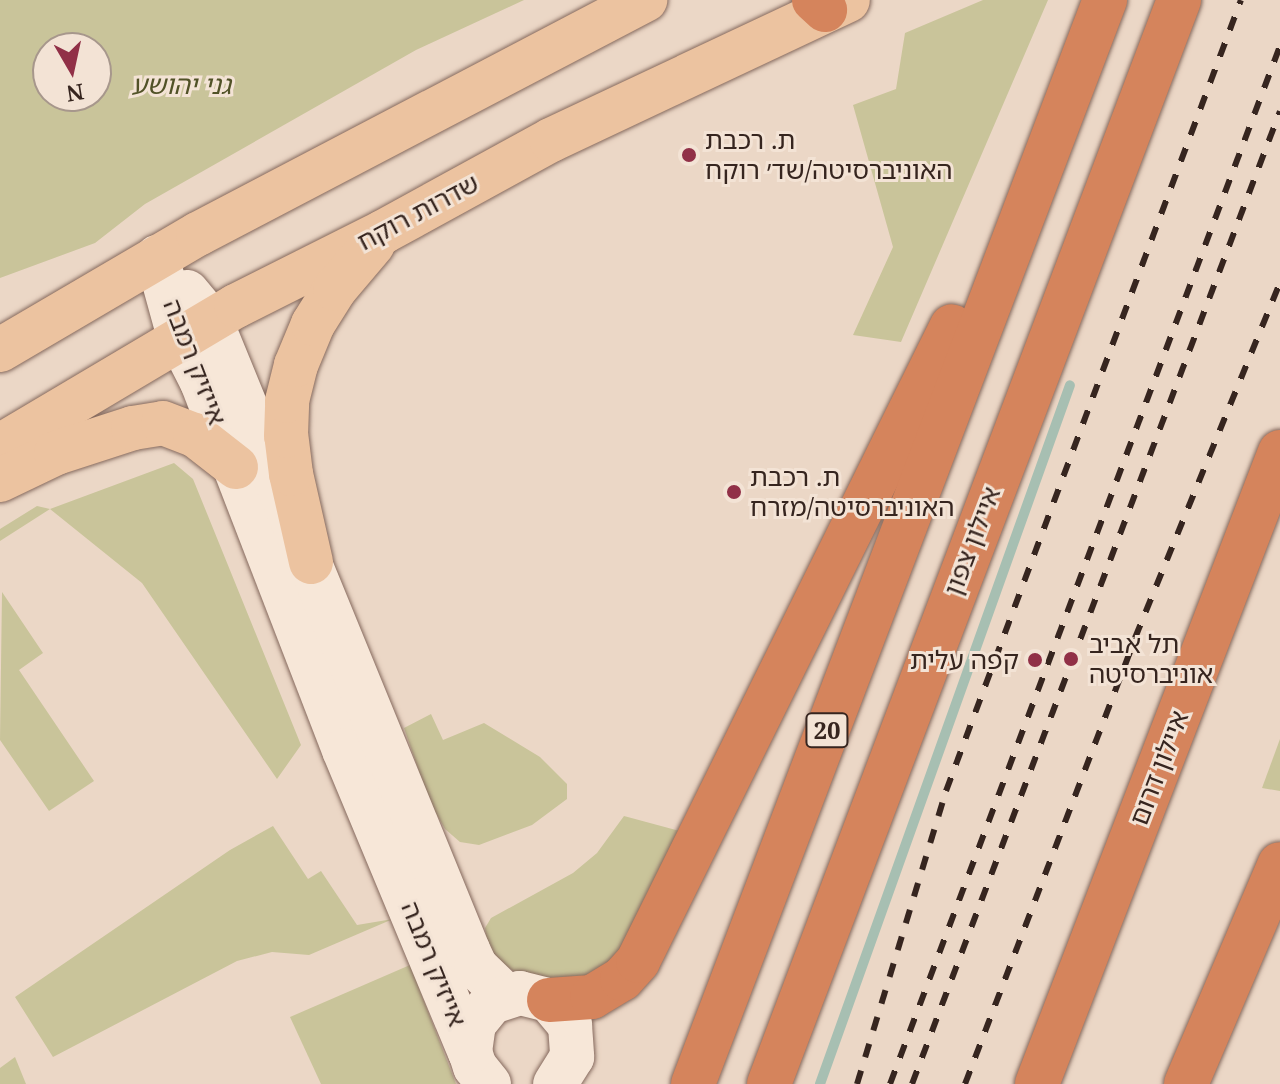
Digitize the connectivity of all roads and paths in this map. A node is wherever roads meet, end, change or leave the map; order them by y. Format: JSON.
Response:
{"nodes":[{"id":1,"x":645,"y":0,"type":"edge"},
{"id":2,"x":1102,"y":0,"type":"edge"},
{"id":3,"x":1179,"y":0,"type":"edge"},
{"id":4,"x":828,"y":3,"type":"edge"},
{"id":5,"x":383,"y":232,"type":"junction"},
{"id":6,"x":157,"y":257,"type":"junction"},
{"id":7,"x":195,"y":328,"type":"junction"},
{"id":8,"x":0,"y":350,"type":"edge"},
{"id":9,"x":946,"y":372,"type":"junction"},
{"id":10,"x":0,"y":446,"type":"edge"},
{"id":11,"x":236,"y":467,"type":"junction"},
{"id":12,"x":1274,"y":467,"type":"edge"},
{"id":13,"x":0,"y":480,"type":"edge"},
{"id":14,"x":311,"y":562,"type":"junction"},
{"id":15,"x":1276,"y":879,"type":"edge"},
{"id":16,"x":505,"y":995,"type":"junction"},
{"id":17,"x":549,"y":1000,"type":"junction"},
{"id":18,"x":479,"y":1068,"type":"edge"},
{"id":19,"x":555,"y":1084,"type":"edge"},
{"id":20,"x":693,"y":1084,"type":"edge"},
{"id":21,"x":769,"y":1084,"type":"edge"},
{"id":22,"x":1037,"y":1084,"type":"edge"},
{"id":23,"x":1186,"y":1084,"type":"edge"}],
"edges":[{"from":1,"to":6,"type":"main road"},
{"from":2,"to":9,"type":"highway","number":"20"},
{"from":3,"to":21,"type":"highway","name":"איילון צפון"},
{"from":4,"to":5,"type":"main road","name":"שדרות רוקח"},
{"from":5,"to":7,"type":"main road","name":"שדרות רוקח"},
{"from":5,"to":14,"type":"main road"},
{"from":6,"to":7,"type":"street","name":"אייזיק רמבה"},
{"from":6,"to":8,"type":"main road"},
{"from":7,"to":10,"type":"main road","name":"שדרות רוקח"},
{"from":7,"to":11,"type":"street","name":"אייזיק רמבה"},
{"from":7,"to":14,"type":"street","name":"אייזיק רמבה"},
{"from":9,"to":17,"type":"highway"},
{"from":9,"to":20,"type":"highway","number":"20"},
{"from":11,"to":13,"type":"main road"},
{"from":11,"to":18,"type":"street","name":"אייזיק רמבה"},
{"from":12,"to":22,"type":"highway","name":"איילון דרום"},
{"from":14,"to":16,"type":"street","name":"אייזיק רמבה"},
{"from":15,"to":23,"type":"highway"},
{"from":16,"to":17,"type":"street"},
{"from":16,"to":18,"type":"street"},
{"from":17,"to":19,"type":"street"}]}
